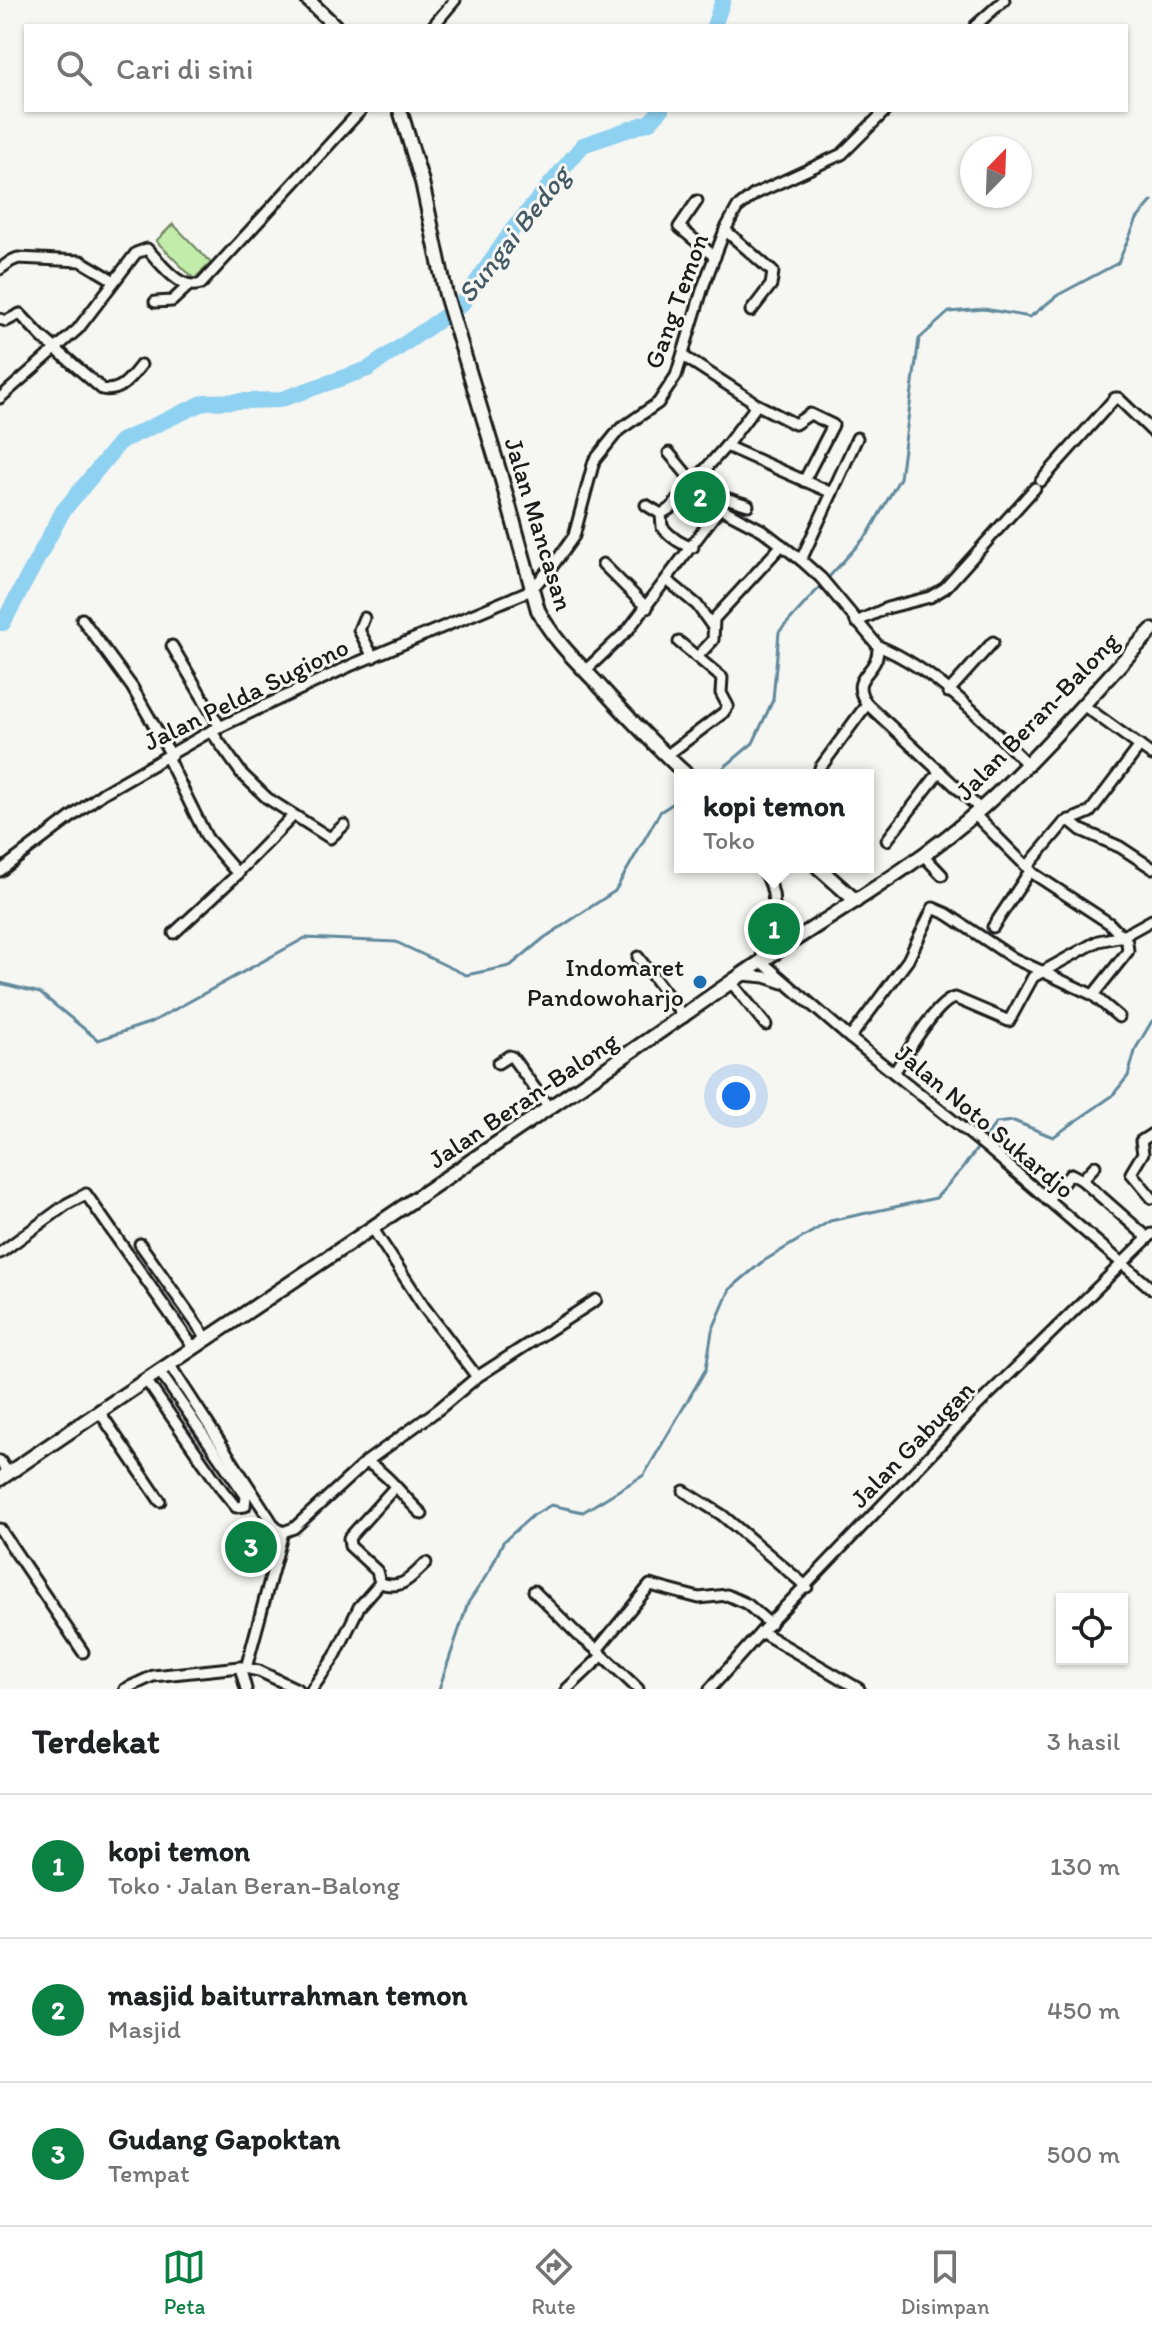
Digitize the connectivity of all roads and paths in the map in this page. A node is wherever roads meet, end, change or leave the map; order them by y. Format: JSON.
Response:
{"nodes":[{"id":1,"x":308,"y":0,"type":"edge"},
{"id":2,"x":455,"y":0,"type":"edge"},
{"id":3,"x":1004,"y":0,"type":"edge"},
{"id":4,"x":333,"y":24,"type":"edge"},
{"id":5,"x":435,"y":24,"type":"edge"},
{"id":6,"x":977,"y":24,"type":"edge"},
{"id":7,"x":359,"y":112,"type":"edge"},
{"id":8,"x":401,"y":112,"type":"edge"},
{"id":9,"x":884,"y":112,"type":"edge"},
{"id":10,"x":697,"y":201,"type":"dead end"},
{"id":11,"x":725,"y":230,"type":"junction"},
{"id":12,"x":715,"y":257,"type":"junction"},
{"id":13,"x":0,"y":269,"type":"edge"},
{"id":14,"x":113,"y":280,"type":"junction"},
{"id":15,"x":188,"y":286,"type":"junction"},
{"id":16,"x":155,"y":302,"type":"dead end"},
{"id":17,"x":751,"y":311,"type":"dead end"},
{"id":18,"x":0,"y":319,"type":"edge"},
{"id":19,"x":56,"y":350,"type":"junction"},
{"id":20,"x":683,"y":356,"type":"junction"},
{"id":21,"x":141,"y":365,"type":"dead end"},
{"id":22,"x":0,"y":398,"type":"edge"},
{"id":23,"x":754,"y":403,"type":"junction"},
{"id":24,"x":1152,"y":431,"type":"edge"},
{"id":25,"x":857,"y":438,"type":"dead end"},
{"id":26,"x":726,"y":446,"type":"junction"},
{"id":27,"x":669,"y":453,"type":"dead end"},
{"id":28,"x":804,"y":481,"type":"junction"},
{"id":29,"x":693,"y":482,"type":"junction"},
{"id":30,"x":832,"y":493,"type":"junction"},
{"id":31,"x":711,"y":499,"type":"junction"},
{"id":32,"x":646,"y":505,"type":"dead end"},
{"id":33,"x":748,"y":505,"type":"dead end"},
{"id":34,"x":720,"y":508,"type":"junction"},
{"id":35,"x":661,"y":514,"type":"junction"},
{"id":36,"x":782,"y":545,"type":"junction"},
{"id":37,"x":693,"y":547,"type":"junction"},
{"id":38,"x":801,"y":560,"type":"junction"},
{"id":39,"x":603,"y":564,"type":"dead end"},
{"id":40,"x":667,"y":580,"type":"junction"},
{"id":41,"x":531,"y":590,"type":"junction"},
{"id":42,"x":647,"y":608,"type":"junction"},
{"id":43,"x":364,"y":618,"type":"dead end"},
{"id":44,"x":82,"y":619,"type":"dead end"},
{"id":45,"x":856,"y":622,"type":"junction"},
{"id":46,"x":712,"y":626,"type":"junction"},
{"id":47,"x":1152,"y":630,"type":"edge"},
{"id":48,"x":679,"y":642,"type":"dead end"},
{"id":49,"x":993,"y":642,"type":"dead end"},
{"id":50,"x":172,"y":646,"type":"dead end"},
{"id":51,"x":878,"y":646,"type":"junction"},
{"id":52,"x":373,"y":657,"type":"junction"},
{"id":53,"x":697,"y":657,"type":"junction"},
{"id":54,"x":585,"y":671,"type":"junction"},
{"id":55,"x":948,"y":692,"type":"junction"},
{"id":56,"x":867,"y":704,"type":"junction"},
{"id":57,"x":1083,"y":705,"type":"junction"},
{"id":58,"x":216,"y":729,"type":"junction"},
{"id":59,"x":1140,"y":746,"type":"junction"},
{"id":60,"x":1152,"y":755,"type":"edge"},
{"id":61,"x":169,"y":756,"type":"junction"},
{"id":62,"x":666,"y":756,"type":"junction"},
{"id":63,"x":1027,"y":764,"type":"junction"},
{"id":64,"x":820,"y":768,"type":"dead end"},
{"id":65,"x":680,"y":769,"type":"edge"},
{"id":66,"x":940,"y":771,"type":"junction"},
{"id":67,"x":977,"y":812,"type":"junction"},
{"id":68,"x":293,"y":816,"type":"junction"},
{"id":69,"x":1069,"y":820,"type":"junction"},
{"id":70,"x":344,"y":825,"type":"dead end"},
{"id":71,"x":887,"y":840,"type":"dead end"},
{"id":72,"x":923,"y":855,"type":"junction"},
{"id":73,"x":1152,"y":868,"type":"edge"},
{"id":74,"x":1029,"y":869,"type":"junction"},
{"id":75,"x":0,"y":871,"type":"edge"},
{"id":76,"x":239,"y":873,"type":"junction"},
{"id":77,"x":765,"y":873,"type":"edge"},
{"id":78,"x":825,"y":873,"type":"edge"},
{"id":79,"x":942,"y":875,"type":"dead end"},
{"id":80,"x":856,"y":901,"type":"junction"},
{"id":81,"x":1152,"y":920,"type":"edge"},
{"id":82,"x":993,"y":927,"type":"dead end"},
{"id":83,"x":174,"y":933,"type":"dead end"},
{"id":84,"x":1123,"y":936,"type":"junction"},
{"id":85,"x":638,"y":957,"type":"dead end"},
{"id":86,"x":761,"y":961,"type":"junction"},
{"id":87,"x":1041,"y":973,"type":"junction"},
{"id":88,"x":736,"y":978,"type":"junction"},
{"id":89,"x":790,"y":986,"type":"junction"},
{"id":90,"x":1093,"y":995,"type":"junction"},
{"id":91,"x":684,"y":1017,"type":"junction"},
{"id":92,"x":1119,"y":1017,"type":"dead end"},
{"id":93,"x":766,"y":1025,"type":"dead end"},
{"id":94,"x":850,"y":1038,"type":"junction"},
{"id":95,"x":498,"y":1063,"type":"dead end"},
{"id":96,"x":894,"y":1073,"type":"junction"},
{"id":97,"x":549,"y":1108,"type":"junction"},
{"id":98,"x":1152,"y":1134,"type":"edge"},
{"id":99,"x":1095,"y":1166,"type":"dead end"},
{"id":100,"x":1082,"y":1180,"type":"junction"},
{"id":101,"x":1152,"y":1198,"type":"edge"},
{"id":102,"x":1047,"y":1200,"type":"junction"},
{"id":103,"x":373,"y":1229,"type":"junction"},
{"id":104,"x":1150,"y":1236,"type":"edge"},
{"id":105,"x":140,"y":1244,"type":"dead end"},
{"id":106,"x":0,"y":1253,"type":"edge"},
{"id":107,"x":1120,"y":1264,"type":"junction"},
{"id":108,"x":1152,"y":1289,"type":"edge"},
{"id":109,"x":596,"y":1300,"type":"dead end"},
{"id":110,"x":207,"y":1339,"type":"junction"},
{"id":111,"x":193,"y":1347,"type":"junction"},
{"id":112,"x":164,"y":1368,"type":"junction"},
{"id":113,"x":477,"y":1377,"type":"junction"},
{"id":114,"x":146,"y":1380,"type":"junction"},
{"id":115,"x":99,"y":1411,"type":"junction"},
{"id":116,"x":0,"y":1461,"type":"edge"},
{"id":117,"x":366,"y":1462,"type":"junction"},
{"id":118,"x":4,"y":1476,"type":"edge"},
{"id":119,"x":395,"y":1487,"type":"junction"},
{"id":120,"x":684,"y":1491,"type":"dead end"},
{"id":121,"x":160,"y":1501,"type":"dead end"},
{"id":122,"x":422,"y":1514,"type":"dead end"},
{"id":123,"x":0,"y":1529,"type":"edge"},
{"id":124,"x":283,"y":1532,"type":"junction"},
{"id":125,"x":426,"y":1563,"type":"dead end"},
{"id":126,"x":380,"y":1583,"type":"junction"},
{"id":127,"x":807,"y":1587,"type":"junction"},
{"id":128,"x":534,"y":1591,"type":"dead end"},
{"id":129,"x":770,"y":1624,"type":"junction"},
{"id":130,"x":761,"y":1632,"type":"junction"},
{"id":131,"x":83,"y":1652,"type":"dead end"},
{"id":132,"x":600,"y":1653,"type":"junction"},
{"id":133,"x":243,"y":1667,"type":"junction"},
{"id":134,"x":125,"y":1689,"type":"edge"},
{"id":135,"x":246,"y":1689,"type":"edge"},
{"id":136,"x":297,"y":1689,"type":"edge"},
{"id":137,"x":312,"y":1689,"type":"edge"},
{"id":138,"x":567,"y":1689,"type":"edge"},
{"id":139,"x":637,"y":1689,"type":"edge"},
{"id":140,"x":710,"y":1689,"type":"edge"},
{"id":141,"x":859,"y":1689,"type":"edge"}],
"edges":[{"from":1,"to":4,"type":"main road"},
{"from":2,"to":5,"type":"street"},
{"from":3,"to":6,"type":"street"},
{"from":7,"to":15,"type":"street"},
{"from":8,"to":41,"type":"main road","name":"Jalan Mancasan"},
{"from":9,"to":11,"type":"street","name":"Gang Temon"},
{"from":10,"to":12,"type":"street"},
{"from":11,"to":12,"type":"street","name":"Gang Temon"},
{"from":11,"to":17,"type":"street"},
{"from":12,"to":20,"type":"street","name":"Gang Temon"},
{"from":13,"to":14,"type":"street"},
{"from":14,"to":15,"type":"street"},
{"from":14,"to":19,"type":"street"},
{"from":15,"to":16,"type":"street"},
{"from":18,"to":19,"type":"street"},
{"from":19,"to":21,"type":"street"},
{"from":19,"to":22,"type":"street"},
{"from":20,"to":23,"type":"street"},
{"from":20,"to":41,"type":"street","name":"Gang Temon"},
{"from":23,"to":26,"type":"street"},
{"from":23,"to":28,"type":"street"},
{"from":24,"to":45,"type":"street"},
{"from":25,"to":30,"type":"street"},
{"from":26,"to":28,"type":"street"},
{"from":26,"to":29,"type":"street"},
{"from":27,"to":29,"type":"street"},
{"from":28,"to":30,"type":"street"},
{"from":29,"to":31,"type":"street"},
{"from":29,"to":35,"type":"street"},
{"from":30,"to":38,"type":"street"},
{"from":31,"to":33,"type":"street"},
{"from":31,"to":34,"type":"street"},
{"from":32,"to":35,"type":"street"},
{"from":34,"to":36,"type":"street"},
{"from":34,"to":37,"type":"street"},
{"from":35,"to":37,"type":"street"},
{"from":36,"to":38,"type":"street"},
{"from":36,"to":46,"type":"street"},
{"from":37,"to":40,"type":"street"},
{"from":38,"to":45,"type":"street"},
{"from":39,"to":42,"type":"street"},
{"from":40,"to":42,"type":"street"},
{"from":40,"to":46,"type":"street"},
{"from":41,"to":52,"type":"street","name":"Jalan Pelda Sugiono"},
{"from":41,"to":54,"type":"main road","name":"Jalan Mancasan"},
{"from":42,"to":54,"type":"street"},
{"from":43,"to":52,"type":"street"},
{"from":44,"to":61,"type":"street"},
{"from":45,"to":51,"type":"street"},
{"from":46,"to":53,"type":"street"},
{"from":47,"to":57,"type":"main road","name":"Jalan Beran-Balong"},
{"from":48,"to":53,"type":"street"},
{"from":49,"to":55,"type":"street"},
{"from":50,"to":58,"type":"street"},
{"from":51,"to":55,"type":"street"},
{"from":51,"to":56,"type":"street"},
{"from":52,"to":58,"type":"street","name":"Jalan Pelda Sugiono"},
{"from":53,"to":62,"type":"street"},
{"from":54,"to":62,"type":"main road","name":"Jalan Mancasan"},
{"from":55,"to":63,"type":"street"},
{"from":56,"to":64,"type":"street"},
{"from":56,"to":66,"type":"street"},
{"from":57,"to":59,"type":"street"},
{"from":57,"to":63,"type":"main road","name":"Jalan Beran-Balong"},
{"from":58,"to":61,"type":"street","name":"Jalan Pelda Sugiono"},
{"from":58,"to":68,"type":"street"},
{"from":59,"to":60,"type":"street"},
{"from":59,"to":69,"type":"street"},
{"from":61,"to":75,"type":"street","name":"Jalan Pelda Sugiono"},
{"from":61,"to":76,"type":"street"},
{"from":62,"to":65,"type":"main road","name":"Jalan Mancasan"},
{"from":63,"to":67,"type":"main road","name":"Jalan Beran-Balong"},
{"from":66,"to":67,"type":"street"},
{"from":66,"to":71,"type":"street"},
{"from":67,"to":72,"type":"main road","name":"Jalan Beran-Balong"},
{"from":67,"to":74,"type":"street"},
{"from":68,"to":70,"type":"street"},
{"from":68,"to":76,"type":"street"},
{"from":69,"to":73,"type":"street"},
{"from":69,"to":74,"type":"street"},
{"from":72,"to":79,"type":"street"},
{"from":72,"to":80,"type":"main road","name":"Jalan Beran-Balong"},
{"from":74,"to":82,"type":"street"},
{"from":74,"to":84,"type":"street"},
{"from":76,"to":83,"type":"street"},
{"from":77,"to":86,"type":"street"},
{"from":78,"to":80,"type":"main road"},
{"from":80,"to":86,"type":"main road","name":"Jalan Beran-Balong"},
{"from":81,"to":84,"type":"street"},
{"from":84,"to":87,"type":"street"},
{"from":84,"to":90,"type":"street"},
{"from":85,"to":91,"type":"street"},
{"from":86,"to":88,"type":"main road","name":"Jalan Beran-Balong"},
{"from":86,"to":89,"type":"street","name":"Jalan Noto Sukardjo"},
{"from":87,"to":90,"type":"street"},
{"from":87,"to":94,"type":"street"},
{"from":87,"to":96,"type":"street"},
{"from":88,"to":89,"type":"street","name":"Jalan Noto Sukardjo"},
{"from":88,"to":91,"type":"main road","name":"Jalan Beran-Balong"},
{"from":88,"to":93,"type":"street"},
{"from":89,"to":94,"type":"street","name":"Jalan Noto Sukardjo"},
{"from":90,"to":92,"type":"street"},
{"from":91,"to":97,"type":"main road","name":"Jalan Beran-Balong"},
{"from":94,"to":96,"type":"street","name":"Jalan Noto Sukardjo"},
{"from":95,"to":97,"type":"street"},
{"from":96,"to":102,"type":"street","name":"Jalan Noto Sukardjo"},
{"from":97,"to":103,"type":"main road","name":"Jalan Beran-Balong"},
{"from":98,"to":101,"type":"street"},
{"from":99,"to":100,"type":"street"},
{"from":100,"to":102,"type":"street"},
{"from":100,"to":104,"type":"street"},
{"from":102,"to":107,"type":"street","name":"Jalan Noto Sukardjo"},
{"from":103,"to":110,"type":"main road","name":"Jalan Beran-Balong"},
{"from":103,"to":113,"type":"street"},
{"from":104,"to":107,"type":"street","name":"Jalan Gabugan"},
{"from":105,"to":110,"type":"street"},
{"from":106,"to":111,"type":"street"},
{"from":107,"to":108,"type":"street","name":"Jalan Noto Sukardjo"},
{"from":107,"to":127,"type":"street","name":"Jalan Gabugan"},
{"from":109,"to":113,"type":"street"},
{"from":110,"to":111,"type":"main road","name":"Jalan Beran-Balong"},
{"from":111,"to":112,"type":"main road","name":"Jalan Beran-Balong"},
{"from":112,"to":114,"type":"main road","name":"Jalan Beran-Balong"},
{"from":112,"to":114,"type":"street"},
{"from":112,"to":124,"type":"street"},
{"from":113,"to":117,"type":"street"},
{"from":114,"to":115,"type":"main road","name":"Jalan Beran-Balong"},
{"from":115,"to":118,"type":"main road","name":"Jalan Beran-Balong"},
{"from":115,"to":121,"type":"street"},
{"from":116,"to":118,"type":"street"},
{"from":117,"to":119,"type":"street"},
{"from":117,"to":124,"type":"street"},
{"from":119,"to":122,"type":"street"},
{"from":119,"to":126,"type":"street"},
{"from":120,"to":127,"type":"street"},
{"from":123,"to":131,"type":"street"},
{"from":124,"to":133,"type":"street"},
{"from":125,"to":126,"type":"street"},
{"from":126,"to":137,"type":"street"},
{"from":127,"to":129,"type":"street","name":"Jalan Gabugan"},
{"from":128,"to":132,"type":"street"},
{"from":129,"to":130,"type":"street","name":"Jalan Gabugan"},
{"from":129,"to":132,"type":"street"},
{"from":130,"to":140,"type":"street","name":"Jalan Gabugan"},
{"from":130,"to":141,"type":"street"},
{"from":132,"to":138,"type":"street"},
{"from":132,"to":139,"type":"street"},
{"from":133,"to":134,"type":"street"},
{"from":133,"to":135,"type":"street"},
{"from":133,"to":136,"type":"street"}]}
